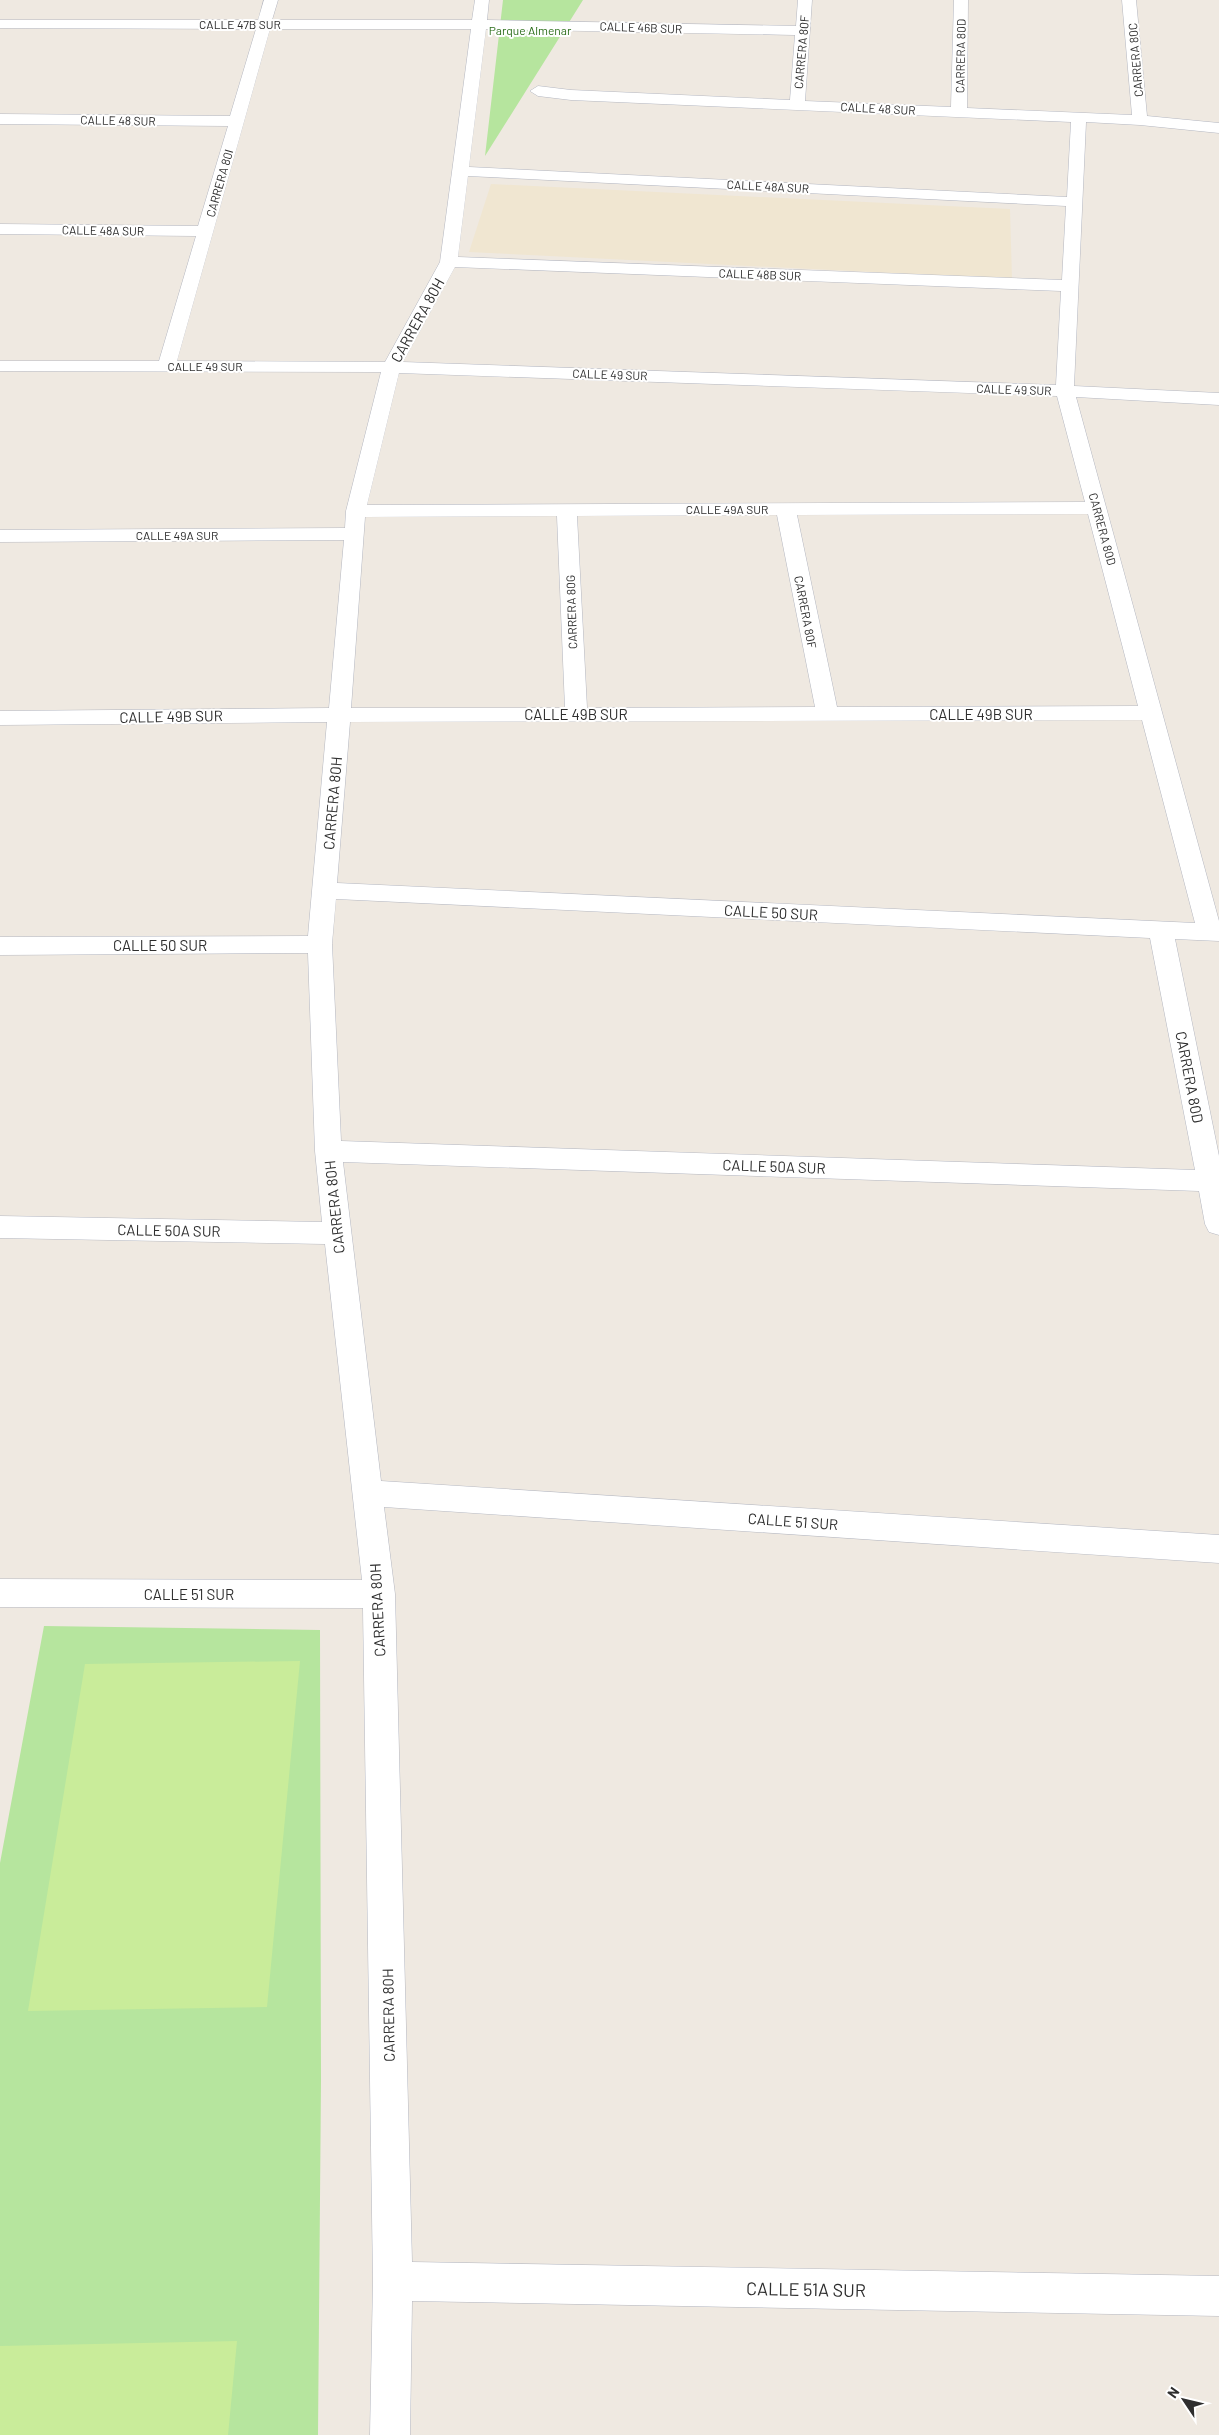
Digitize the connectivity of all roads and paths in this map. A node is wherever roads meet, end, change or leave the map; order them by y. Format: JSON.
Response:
{"nodes":[{"id":1,"x":271,"y":0,"type":"edge"},
{"id":2,"x":482,"y":0,"type":"edge"},
{"id":3,"x":805,"y":0,"type":"edge"},
{"id":4,"x":961,"y":0,"type":"edge"},
{"id":5,"x":1129,"y":0,"type":"edge"},
{"id":6,"x":0,"y":24,"type":"edge"},
{"id":7,"x":264,"y":24,"type":"junction"},
{"id":8,"x":479,"y":24,"type":"junction"},
{"id":9,"x":803,"y":31,"type":"junction"},
{"id":10,"x":538,"y":91,"type":"dead end"},
{"id":11,"x":797,"y":104,"type":"junction"},
{"id":12,"x":960,"y":112,"type":"junction"},
{"id":13,"x":1079,"y":117,"type":"junction"},
{"id":14,"x":0,"y":119,"type":"edge"},
{"id":15,"x":1140,"y":120,"type":"junction"},
{"id":16,"x":236,"y":122,"type":"junction"},
{"id":17,"x":1219,"y":128,"type":"edge"},
{"id":18,"x":461,"y":171,"type":"junction"},
{"id":19,"x":1075,"y":202,"type":"junction"},
{"id":20,"x":0,"y":228,"type":"edge"},
{"id":21,"x":205,"y":231,"type":"junction"},
{"id":22,"x":449,"y":262,"type":"junction"},
{"id":23,"x":1071,"y":286,"type":"junction"},
{"id":24,"x":0,"y":366,"type":"edge"},
{"id":25,"x":167,"y":366,"type":"junction"},
{"id":26,"x":391,"y":366,"type":"junction"},
{"id":27,"x":1066,"y":391,"type":"junction"},
{"id":28,"x":1219,"y":399,"type":"edge"},
{"id":29,"x":1097,"y":508,"type":"junction"},
{"id":30,"x":786,"y":509,"type":"junction"},
{"id":31,"x":567,"y":510,"type":"junction"},
{"id":32,"x":355,"y":523,"type":"junction"},
{"id":33,"x":0,"y":536,"type":"edge"},
{"id":34,"x":1152,"y":713,"type":"junction"},
{"id":35,"x":339,"y":714,"type":"junction"},
{"id":36,"x":576,"y":714,"type":"junction"},
{"id":37,"x":827,"y":714,"type":"junction"},
{"id":38,"x":0,"y":718,"type":"edge"},
{"id":39,"x":324,"y":890,"type":"junction"},
{"id":40,"x":1161,"y":931,"type":"junction"},
{"id":41,"x":1214,"y":933,"type":"edge"},
{"id":42,"x":320,"y":944,"type":"junction"},
{"id":43,"x":0,"y":946,"type":"edge"},
{"id":44,"x":328,"y":1151,"type":"junction"},
{"id":45,"x":1214,"y":1181,"type":"edge"},
{"id":46,"x":1219,"y":1224,"type":"edge"},
{"id":47,"x":0,"y":1227,"type":"edge"},
{"id":48,"x":337,"y":1233,"type":"junction"},
{"id":49,"x":366,"y":1493,"type":"junction"},
{"id":50,"x":1219,"y":1549,"type":"edge"},
{"id":51,"x":0,"y":1594,"type":"edge"},
{"id":52,"x":379,"y":1594,"type":"junction"},
{"id":53,"x":393,"y":2281,"type":"junction"},
{"id":54,"x":1219,"y":2296,"type":"edge"},
{"id":55,"x":390,"y":2435,"type":"edge"}],
"edges":[{"from":1,"to":7,"type":"street","name":"CARRERA 80I"},
{"from":2,"to":8,"type":"street","name":"CARRERA 80H"},
{"from":3,"to":9,"type":"street","name":"CARRERA 80F"},
{"from":4,"to":12,"type":"street","name":"CARRERA 80D"},
{"from":5,"to":15,"type":"street","name":"CARRERA 80C"},
{"from":6,"to":7,"type":"street","name":"CALLE 47B SUR"},
{"from":7,"to":8,"type":"street","name":"CALLE 47B SUR"},
{"from":7,"to":16,"type":"street","name":"CARRERA 80I"},
{"from":8,"to":9,"type":"street","name":"CALLE 46B SUR"},
{"from":8,"to":18,"type":"street","name":"CARRERA 80H"},
{"from":9,"to":11,"type":"street","name":"CARRERA 80F"},
{"from":10,"to":11,"type":"street","name":"CALLE 48 SUR"},
{"from":11,"to":12,"type":"street","name":"CALLE 48 SUR"},
{"from":12,"to":13,"type":"street","name":"CALLE 48 SUR"},
{"from":13,"to":15,"type":"street","name":"CALLE 48 SUR"},
{"from":13,"to":19,"type":"street","name":"CARRERA 80D"},
{"from":14,"to":16,"type":"street","name":"CALLE 48 SUR"},
{"from":15,"to":17,"type":"street","name":"CALLE 48 SUR"},
{"from":16,"to":21,"type":"street","name":"CARRERA 80I"},
{"from":18,"to":19,"type":"street","name":"CALLE 48A SUR"},
{"from":18,"to":22,"type":"street","name":"CARRERA 80H"},
{"from":19,"to":23,"type":"street","name":"CARRERA 80D"},
{"from":20,"to":21,"type":"street","name":"CALLE 48A SUR"},
{"from":21,"to":25,"type":"street","name":"CARRERA 80I"},
{"from":22,"to":23,"type":"street","name":"CALLE 48B SUR"},
{"from":22,"to":26,"type":"street","name":"CARRERA 80H"},
{"from":23,"to":27,"type":"street","name":"CARRERA 80D"},
{"from":24,"to":25,"type":"street","name":"CALLE 49 SUR"},
{"from":25,"to":26,"type":"street","name":"CALLE 49 SUR"},
{"from":26,"to":27,"type":"street","name":"CALLE 49 SUR"},
{"from":26,"to":32,"type":"street","name":"CARRERA 80H"},
{"from":27,"to":28,"type":"street","name":"CALLE 49 SUR"},
{"from":27,"to":29,"type":"street","name":"CARRERA 80D"},
{"from":29,"to":30,"type":"street","name":"CALLE 49A SUR"},
{"from":29,"to":34,"type":"street","name":"CARRERA 80D"},
{"from":30,"to":31,"type":"street","name":"CALLE 49A SUR"},
{"from":30,"to":37,"type":"street","name":"CARRERA 80F"},
{"from":31,"to":32,"type":"street","name":"CALLE 49A SUR"},
{"from":31,"to":36,"type":"street","name":"CARRERA 80G"},
{"from":32,"to":33,"type":"street","name":"CALLE 49A SUR"},
{"from":32,"to":35,"type":"street","name":"CARRERA 80H"},
{"from":34,"to":37,"type":"street","name":"CALLE 49B SUR"},
{"from":34,"to":41,"type":"street","name":"CARRERA 80D"},
{"from":35,"to":36,"type":"street","name":"CALLE 49B SUR"},
{"from":35,"to":38,"type":"street","name":"CALLE 49B SUR"},
{"from":35,"to":39,"type":"street","name":"CARRERA 80H"},
{"from":36,"to":37,"type":"street","name":"CALLE 49B SUR"},
{"from":39,"to":40,"type":"street","name":"CALLE 50 SUR"},
{"from":39,"to":42,"type":"street","name":"CARRERA 80H"},
{"from":40,"to":41,"type":"street","name":"CALLE 50 SUR"},
{"from":40,"to":45,"type":"street","name":"CARRERA 80D"},
{"from":42,"to":43,"type":"street","name":"CALLE 50 SUR"},
{"from":42,"to":44,"type":"street","name":"CARRERA 80H"},
{"from":44,"to":45,"type":"street","name":"CALLE 50A SUR"},
{"from":44,"to":48,"type":"street","name":"CARRERA 80H"},
{"from":45,"to":46,"type":"street","name":"CARRERA 80D"},
{"from":47,"to":48,"type":"street","name":"CALLE 50A SUR"},
{"from":48,"to":49,"type":"street","name":"CARRERA 80H"},
{"from":49,"to":50,"type":"street","name":"CALLE 51 SUR"},
{"from":49,"to":52,"type":"street","name":"CARRERA 80H"},
{"from":51,"to":52,"type":"street","name":"CALLE 51 SUR"},
{"from":52,"to":53,"type":"street","name":"CARRERA 80H"},
{"from":53,"to":54,"type":"street","name":"CALLE 51A SUR"},
{"from":53,"to":55,"type":"street","name":"CARRERA 80H"}]}
